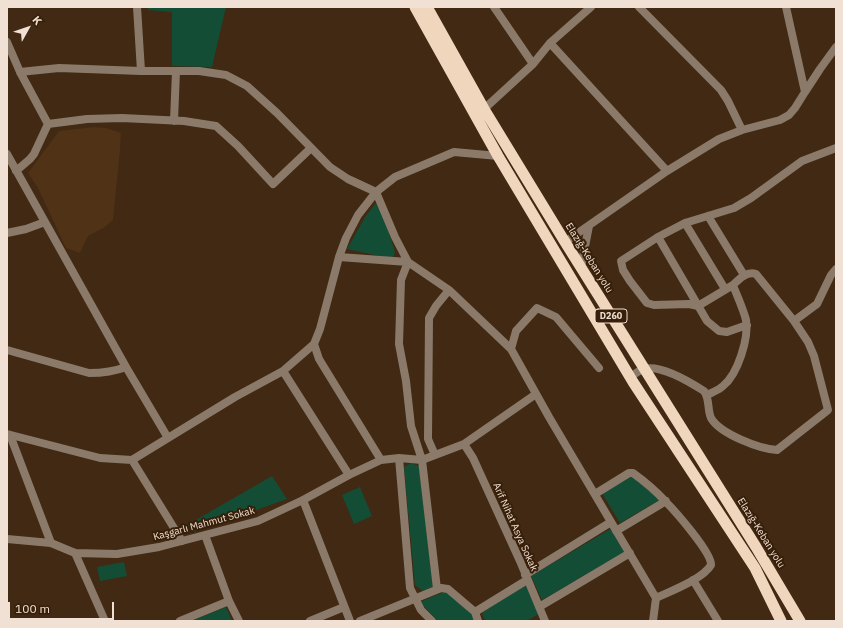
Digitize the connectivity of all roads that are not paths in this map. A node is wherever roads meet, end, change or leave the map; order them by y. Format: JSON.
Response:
{"nodes":[{"id":1,"x":137,"y":7,"type":"edge"},
{"id":2,"x":415,"y":7,"type":"edge"},
{"id":3,"x":428,"y":7,"type":"edge"},
{"id":4,"x":494,"y":7,"type":"edge"},
{"id":5,"x":591,"y":7,"type":"edge"},
{"id":6,"x":639,"y":7,"type":"edge"},
{"id":7,"x":786,"y":7,"type":"edge"},
{"id":8,"x":7,"y":42,"type":"edge"},
{"id":9,"x":550,"y":43,"type":"junction"},
{"id":10,"x":836,"y":47,"type":"edge"},
{"id":11,"x":533,"y":64,"type":"junction"},
{"id":12,"x":141,"y":71,"type":"junction"},
{"id":13,"x":176,"y":71,"type":"junction"},
{"id":14,"x":20,"y":72,"type":"junction"},
{"id":15,"x":805,"y":92,"type":"junction"},
{"id":16,"x":484,"y":109,"type":"junction"},
{"id":17,"x":174,"y":121,"type":"junction"},
{"id":18,"x":48,"y":124,"type":"junction"},
{"id":19,"x":742,"y":130,"type":"junction"},
{"id":20,"x":311,"y":148,"type":"junction"},
{"id":21,"x":836,"y":148,"type":"edge"},
{"id":22,"x":7,"y":154,"type":"edge"},
{"id":23,"x":498,"y":156,"type":"junction"},
{"id":24,"x":16,"y":171,"type":"junction"},
{"id":25,"x":667,"y":171,"type":"junction"},
{"id":26,"x":376,"y":192,"type":"junction"},
{"id":27,"x":708,"y":216,"type":"junction"},
{"id":28,"x":45,"y":222,"type":"junction"},
{"id":29,"x":685,"y":223,"type":"junction"},
{"id":30,"x":589,"y":226,"type":"junction"},
{"id":31,"x":7,"y":233,"type":"edge"},
{"id":32,"x":658,"y":237,"type":"junction"},
{"id":33,"x":565,"y":242,"type":"junction"},
{"id":34,"x":339,"y":257,"type":"junction"},
{"id":35,"x":408,"y":262,"type":"junction"},
{"id":36,"x":581,"y":267,"type":"junction"},
{"id":37,"x":836,"y":269,"type":"edge"},
{"id":38,"x":744,"y":276,"type":"junction"},
{"id":39,"x":729,"y":287,"type":"junction"},
{"id":40,"x":449,"y":290,"type":"junction"},
{"id":41,"x":698,"y":306,"type":"junction"},
{"id":42,"x":794,"y":321,"type":"junction"},
{"id":43,"x":746,"y":325,"type":"junction"},
{"id":44,"x":314,"y":344,"type":"junction"},
{"id":45,"x":511,"y":349,"type":"junction"},
{"id":46,"x":7,"y":350,"type":"edge"},
{"id":47,"x":126,"y":368,"type":"junction"},
{"id":48,"x":600,"y":368,"type":"dead end"},
{"id":49,"x":644,"y":369,"type":"junction"},
{"id":50,"x":283,"y":372,"type":"junction"},
{"id":51,"x":630,"y":377,"type":"junction"},
{"id":52,"x":536,"y":394,"type":"junction"},
{"id":53,"x":707,"y":395,"type":"junction"},
{"id":54,"x":8,"y":435,"type":"edge"},
{"id":55,"x":168,"y":438,"type":"junction"},
{"id":56,"x":464,"y":444,"type":"junction"},
{"id":57,"x":435,"y":455,"type":"junction"},
{"id":58,"x":399,"y":458,"type":"junction"},
{"id":59,"x":132,"y":460,"type":"junction"},
{"id":60,"x":381,"y":460,"type":"junction"},
{"id":61,"x":422,"y":460,"type":"junction"},
{"id":62,"x":349,"y":475,"type":"junction"},
{"id":63,"x":595,"y":494,"type":"junction"},
{"id":64,"x":303,"y":500,"type":"junction"},
{"id":65,"x":666,"y":501,"type":"junction"},
{"id":66,"x":611,"y":522,"type":"junction"},
{"id":67,"x":616,"y":531,"type":"junction"},
{"id":68,"x":205,"y":535,"type":"junction"},
{"id":69,"x":7,"y":539,"type":"edge"},
{"id":70,"x":182,"y":541,"type":"junction"},
{"id":71,"x":51,"y":544,"type":"junction"},
{"id":72,"x":75,"y":553,"type":"junction"},
{"id":73,"x":630,"y":553,"type":"junction"},
{"id":74,"x":526,"y":578,"type":"junction"},
{"id":75,"x":693,"y":580,"type":"junction"},
{"id":76,"x":437,"y":589,"type":"junction"},
{"id":77,"x":415,"y":598,"type":"junction"},
{"id":78,"x":656,"y":598,"type":"junction"},
{"id":79,"x":229,"y":601,"type":"junction"},
{"id":80,"x":344,"y":607,"type":"junction"},
{"id":81,"x":539,"y":607,"type":"junction"},
{"id":82,"x":475,"y":612,"type":"junction"},
{"id":83,"x":105,"y":621,"type":"edge"},
{"id":84,"x":180,"y":621,"type":"edge"},
{"id":85,"x":239,"y":621,"type":"edge"},
{"id":86,"x":310,"y":621,"type":"edge"},
{"id":87,"x":350,"y":621,"type":"edge"},
{"id":88,"x":360,"y":621,"type":"edge"},
{"id":89,"x":432,"y":621,"type":"edge"},
{"id":90,"x":478,"y":621,"type":"edge"},
{"id":91,"x":545,"y":621,"type":"edge"},
{"id":92,"x":653,"y":621,"type":"edge"},
{"id":93,"x":718,"y":621,"type":"edge"},
{"id":94,"x":781,"y":621,"type":"edge"},
{"id":95,"x":800,"y":621,"type":"edge"}],
"edges":[{"from":1,"to":12,"type":"street"},
{"from":2,"to":23,"type":"highway","number":"D260"},
{"from":3,"to":16,"type":"highway","name":"Elazığ-Keban yolu","number":"D260"},
{"from":4,"to":11,"type":"street"},
{"from":5,"to":9,"type":"street"},
{"from":6,"to":19,"type":"street"},
{"from":7,"to":15,"type":"street"},
{"from":8,"to":14,"type":"street"},
{"from":9,"to":11,"type":"street"},
{"from":9,"to":25,"type":"street"},
{"from":10,"to":15,"type":"street"},
{"from":11,"to":16,"type":"street"},
{"from":12,"to":13,"type":"street"},
{"from":12,"to":14,"type":"street"},
{"from":13,"to":17,"type":"street"},
{"from":13,"to":20,"type":"street"},
{"from":14,"to":18,"type":"street"},
{"from":15,"to":19,"type":"street"},
{"from":16,"to":33,"type":"highway","name":"Elazığ-Keban yolu","number":"D260"},
{"from":17,"to":18,"type":"street"},
{"from":17,"to":20,"type":"street"},
{"from":18,"to":24,"type":"street"},
{"from":19,"to":25,"type":"street"},
{"from":20,"to":26,"type":"street"},
{"from":21,"to":27,"type":"street"},
{"from":22,"to":24,"type":"street"},
{"from":23,"to":26,"type":"street"},
{"from":23,"to":51,"type":"highway","number":"D260"},
{"from":24,"to":28,"type":"street"},
{"from":25,"to":30,"type":"street"},
{"from":26,"to":34,"type":"street"},
{"from":26,"to":35,"type":"street"},
{"from":27,"to":29,"type":"street"},
{"from":27,"to":38,"type":"street"},
{"from":28,"to":31,"type":"street"},
{"from":28,"to":47,"type":"street"},
{"from":29,"to":32,"type":"street"},
{"from":29,"to":39,"type":"street"},
{"from":30,"to":33,"type":"street"},
{"from":30,"to":36,"type":"street"},
{"from":32,"to":41,"type":"street"},
{"from":32,"to":41,"type":"street"},
{"from":33,"to":36,"type":"highway","name":"Elazığ-Keban yolu","number":"D260"},
{"from":34,"to":35,"type":"street"},
{"from":34,"to":44,"type":"street"},
{"from":35,"to":40,"type":"street"},
{"from":35,"to":61,"type":"street"},
{"from":36,"to":49,"type":"highway","name":"Elazığ-Keban yolu","number":"D260"},
{"from":37,"to":42,"type":"street"},
{"from":38,"to":39,"type":"street"},
{"from":38,"to":42,"type":"street"},
{"from":39,"to":41,"type":"street"},
{"from":39,"to":43,"type":"street"},
{"from":40,"to":45,"type":"street"},
{"from":40,"to":57,"type":"street"},
{"from":41,"to":43,"type":"street"},
{"from":42,"to":53,"type":"street"},
{"from":43,"to":53,"type":"street"},
{"from":44,"to":50,"type":"street"},
{"from":44,"to":60,"type":"street"},
{"from":45,"to":48,"type":"street"},
{"from":45,"to":52,"type":"street"},
{"from":46,"to":47,"type":"street"},
{"from":47,"to":55,"type":"street"},
{"from":49,"to":51,"type":"street"},
{"from":49,"to":53,"type":"street"},
{"from":49,"to":95,"type":"highway","name":"Elazığ-Keban yolu","number":"D260"},
{"from":50,"to":55,"type":"street"},
{"from":50,"to":62,"type":"street"},
{"from":51,"to":94,"type":"highway","number":"D260"},
{"from":52,"to":56,"type":"street","name":"Kaşgarlı Mahmut Sokak"},
{"from":52,"to":63,"type":"street"},
{"from":54,"to":59,"type":"street"},
{"from":54,"to":71,"type":"street"},
{"from":55,"to":59,"type":"street"},
{"from":56,"to":57,"type":"street","name":"Kaşgarlı Mahmut Sokak"},
{"from":56,"to":74,"type":"street","name":"Arif Nihat Asya Sokak"},
{"from":57,"to":61,"type":"street","name":"Kaşgarlı Mahmut Sokak"},
{"from":58,"to":60,"type":"street","name":"Kaşgarlı Mahmut Sokak"},
{"from":58,"to":61,"type":"street","name":"Kaşgarlı Mahmut Sokak"},
{"from":58,"to":77,"type":"street"},
{"from":59,"to":70,"type":"street"},
{"from":60,"to":62,"type":"street","name":"Kaşgarlı Mahmut Sokak"},
{"from":61,"to":76,"type":"street"},
{"from":62,"to":64,"type":"street","name":"Kaşgarlı Mahmut Sokak"},
{"from":63,"to":65,"type":"street"},
{"from":63,"to":66,"type":"street"},
{"from":64,"to":68,"type":"street","name":"Kaşgarlı Mahmut Sokak"},
{"from":64,"to":80,"type":"street"},
{"from":65,"to":67,"type":"street"},
{"from":65,"to":75,"type":"street"},
{"from":66,"to":67,"type":"street"},
{"from":66,"to":74,"type":"street"},
{"from":67,"to":73,"type":"street"},
{"from":68,"to":70,"type":"street","name":"Kaşgarlı Mahmut Sokak"},
{"from":68,"to":79,"type":"street"},
{"from":69,"to":71,"type":"street","name":"Kaşgarlı Mahmut Sokak"},
{"from":70,"to":72,"type":"street","name":"Kaşgarlı Mahmut Sokak"},
{"from":71,"to":72,"type":"street","name":"Kaşgarlı Mahmut Sokak"},
{"from":72,"to":83,"type":"street"},
{"from":73,"to":78,"type":"street"},
{"from":73,"to":81,"type":"street"},
{"from":74,"to":81,"type":"street","name":"Arif Nihat Asya Sokak"},
{"from":74,"to":82,"type":"street"},
{"from":75,"to":78,"type":"street"},
{"from":75,"to":93,"type":"street"},
{"from":76,"to":77,"type":"street"},
{"from":76,"to":82,"type":"street"},
{"from":77,"to":88,"type":"street"},
{"from":77,"to":89,"type":"street"},
{"from":78,"to":92,"type":"street"},
{"from":79,"to":84,"type":"street"},
{"from":79,"to":85,"type":"street"},
{"from":80,"to":86,"type":"street"},
{"from":80,"to":87,"type":"street"},
{"from":81,"to":91,"type":"street","name":"Arif Nihat Asya Sokak"},
{"from":82,"to":90,"type":"street"}]}
